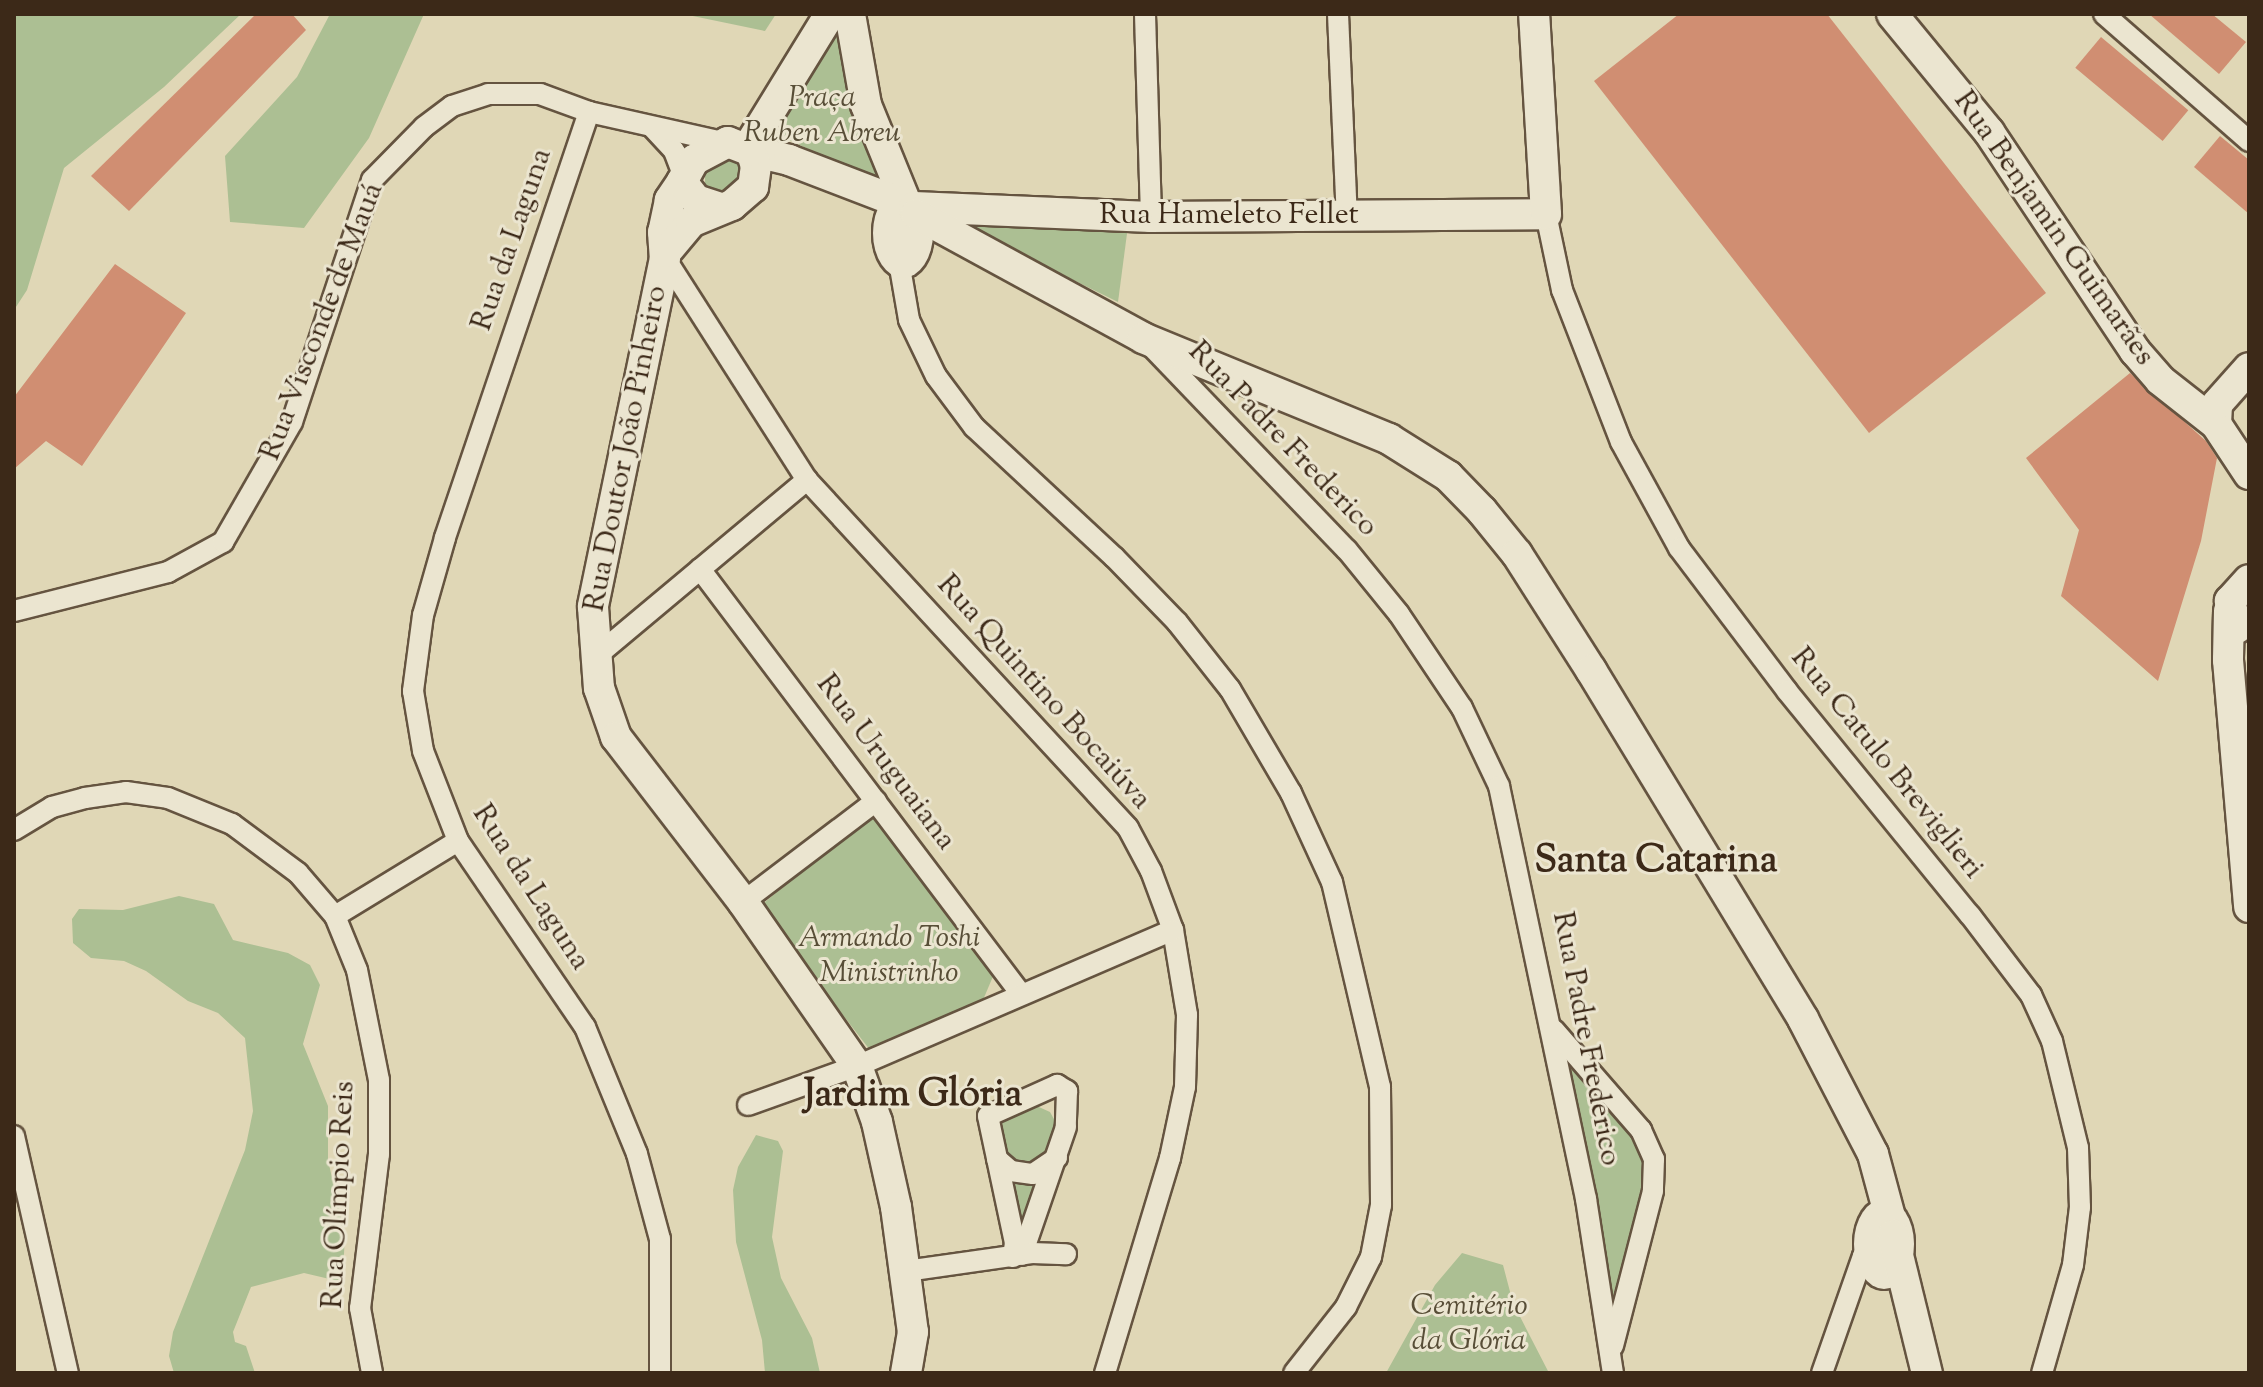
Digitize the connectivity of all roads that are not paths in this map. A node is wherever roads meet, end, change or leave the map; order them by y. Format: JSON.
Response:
{"nodes":[{"id":1,"x":809,"y":14,"type":"edge"},
{"id":2,"x":830,"y":14,"type":"edge"},
{"id":3,"x":850,"y":14,"type":"edge"},
{"id":4,"x":1145,"y":14,"type":"edge"},
{"id":5,"x":1338,"y":14,"type":"edge"},
{"id":6,"x":1534,"y":14,"type":"edge"},
{"id":7,"x":1892,"y":14,"type":"edge"},
{"id":8,"x":2104,"y":14,"type":"edge"},
{"id":9,"x":589,"y":112,"type":"junction"},
{"id":10,"x":652,"y":127,"type":"junction"},
{"id":11,"x":2249,"y":141,"type":"edge"},
{"id":12,"x":741,"y":152,"type":"junction"},
{"id":13,"x":682,"y":178,"type":"junction"},
{"id":14,"x":720,"y":208,"type":"junction"},
{"id":15,"x":902,"y":210,"type":"junction"},
{"id":16,"x":1546,"y":214,"type":"junction"},
{"id":17,"x":1151,"y":217,"type":"junction"},
{"id":18,"x":1347,"y":217,"type":"junction"},
{"id":19,"x":665,"y":255,"type":"junction"},
{"id":20,"x":1143,"y":338,"type":"junction"},
{"id":21,"x":2249,"y":368,"type":"edge"},
{"id":22,"x":2206,"y":410,"type":"junction"},
{"id":23,"x":2249,"y":474,"type":"edge"},
{"id":24,"x":807,"y":480,"type":"junction"},
{"id":25,"x":2249,"y":558,"type":"edge"},
{"id":26,"x":700,"y":569,"type":"junction"},
{"id":27,"x":2237,"y":595,"type":"edge"},
{"id":28,"x":14,"y":611,"type":"edge"},
{"id":29,"x":2249,"y":635,"type":"edge"},
{"id":30,"x":594,"y":658,"type":"junction"},
{"id":31,"x":876,"y":801,"type":"junction"},
{"id":32,"x":14,"y":830,"type":"edge"},
{"id":33,"x":458,"y":841,"type":"junction"},
{"id":34,"x":743,"y":902,"type":"junction"},
{"id":35,"x":2249,"y":907,"type":"edge"},
{"id":36,"x":335,"y":916,"type":"junction"},
{"id":37,"x":1173,"y":930,"type":"junction"},
{"id":38,"x":1021,"y":994,"type":"junction"},
{"id":39,"x":1553,"y":1030,"type":"junction"},
{"id":40,"x":857,"y":1066,"type":"junction"},
{"id":41,"x":748,"y":1105,"type":"dead end"},
{"id":42,"x":14,"y":1136,"type":"edge"},
{"id":43,"x":1057,"y":1158,"type":"junction"},
{"id":44,"x":997,"y":1159,"type":"junction"},
{"id":45,"x":1882,"y":1230,"type":"junction"},
{"id":46,"x":1066,"y":1254,"type":"dead end"},
{"id":47,"x":1017,"y":1256,"type":"junction"},
{"id":48,"x":906,"y":1271,"type":"junction"},
{"id":49,"x":1612,"y":1363,"type":"edge"},
{"id":50,"x":68,"y":1373,"type":"edge"},
{"id":51,"x":372,"y":1373,"type":"edge"},
{"id":52,"x":660,"y":1373,"type":"edge"},
{"id":53,"x":906,"y":1373,"type":"edge"},
{"id":54,"x":1105,"y":1373,"type":"edge"},
{"id":55,"x":1294,"y":1373,"type":"edge"},
{"id":56,"x":1822,"y":1373,"type":"edge"},
{"id":57,"x":1927,"y":1373,"type":"edge"},
{"id":58,"x":2042,"y":1373,"type":"edge"}],
"edges":[{"from":1,"to":12,"type":"street"},
{"from":2,"to":12,"type":"street"},
{"from":3,"to":15,"type":"street"},
{"from":4,"to":17,"type":"street"},
{"from":5,"to":18,"type":"street"},
{"from":6,"to":16,"type":"street"},
{"from":7,"to":22,"type":"street","name":"Rua Benjamin Guimarães"},
{"from":8,"to":11,"type":"street"},
{"from":9,"to":10,"type":"street","name":"Rua Visconde de Mauá"},
{"from":9,"to":28,"type":"street","name":"Rua Visconde de Mauá"},
{"from":9,"to":33,"type":"street","name":"Rua da Laguna"},
{"from":10,"to":12,"type":"street","name":"Rua Visconde de Mauá"},
{"from":10,"to":13,"type":"street"},
{"from":12,"to":13,"type":"street"},
{"from":12,"to":14,"type":"street"},
{"from":12,"to":15,"type":"street","name":"Rua Visconde de Mauá"},
{"from":13,"to":14,"type":"street"},
{"from":13,"to":19,"type":"street","name":"Rua Doutor João Pinheiro"},
{"from":14,"to":19,"type":"street","name":"Rua Doutor João Pinheiro"},
{"from":15,"to":17,"type":"street","name":"Rua Hameleto Fellet"},
{"from":15,"to":20,"type":"street"},
{"from":15,"to":55,"type":"street"},
{"from":16,"to":18,"type":"street","name":"Rua Hameleto Fellet"},
{"from":16,"to":58,"type":"street","name":"Rua Catulo Breviglieri"},
{"from":17,"to":18,"type":"street","name":"Rua Hameleto Fellet"},
{"from":19,"to":24,"type":"street","name":"Rua Quintino Bocaiúva"},
{"from":19,"to":30,"type":"street","name":"Rua Doutor João Pinheiro"},
{"from":20,"to":39,"type":"street","name":"Rua Padre Frederico"},
{"from":20,"to":45,"type":"street"},
{"from":21,"to":22,"type":"street"},
{"from":22,"to":23,"type":"street","name":"Rua Benjamin Guimarães"},
{"from":24,"to":26,"type":"street"},
{"from":24,"to":37,"type":"street","name":"Rua Quintino Bocaiúva"},
{"from":25,"to":27,"type":"street"},
{"from":26,"to":30,"type":"street"},
{"from":26,"to":31,"type":"street","name":"Rua Uruguaiana"},
{"from":27,"to":29,"type":"street"},
{"from":27,"to":35,"type":"street"},
{"from":30,"to":34,"type":"street","name":"Rua Doutor João Pinheiro"},
{"from":31,"to":34,"type":"street"},
{"from":31,"to":38,"type":"street","name":"Rua Uruguaiana"},
{"from":32,"to":36,"type":"street","name":"Rua Olímpio Reis"},
{"from":33,"to":36,"type":"street"},
{"from":33,"to":52,"type":"street","name":"Rua da Laguna"},
{"from":34,"to":40,"type":"street","name":"Rua Doutor João Pinheiro"},
{"from":36,"to":51,"type":"street","name":"Rua Olímpio Reis"},
{"from":37,"to":38,"type":"street"},
{"from":37,"to":54,"type":"street","name":"Rua Quintino Bocaiúva"},
{"from":38,"to":40,"type":"street"},
{"from":39,"to":49,"type":"street","name":"Rua Padre Frederico"},
{"from":39,"to":49,"type":"street"},
{"from":40,"to":41,"type":"street"},
{"from":40,"to":48,"type":"street","name":"Rua Doutor João Pinheiro"},
{"from":42,"to":50,"type":"street"},
{"from":43,"to":44,"type":"street"},
{"from":43,"to":44,"type":"street"},
{"from":43,"to":47,"type":"street"},
{"from":44,"to":47,"type":"street"},
{"from":45,"to":56,"type":"street"},
{"from":45,"to":57,"type":"street"},
{"from":46,"to":47,"type":"street"},
{"from":47,"to":48,"type":"street"},
{"from":48,"to":53,"type":"street","name":"Rua Doutor João Pinheiro"}]}
